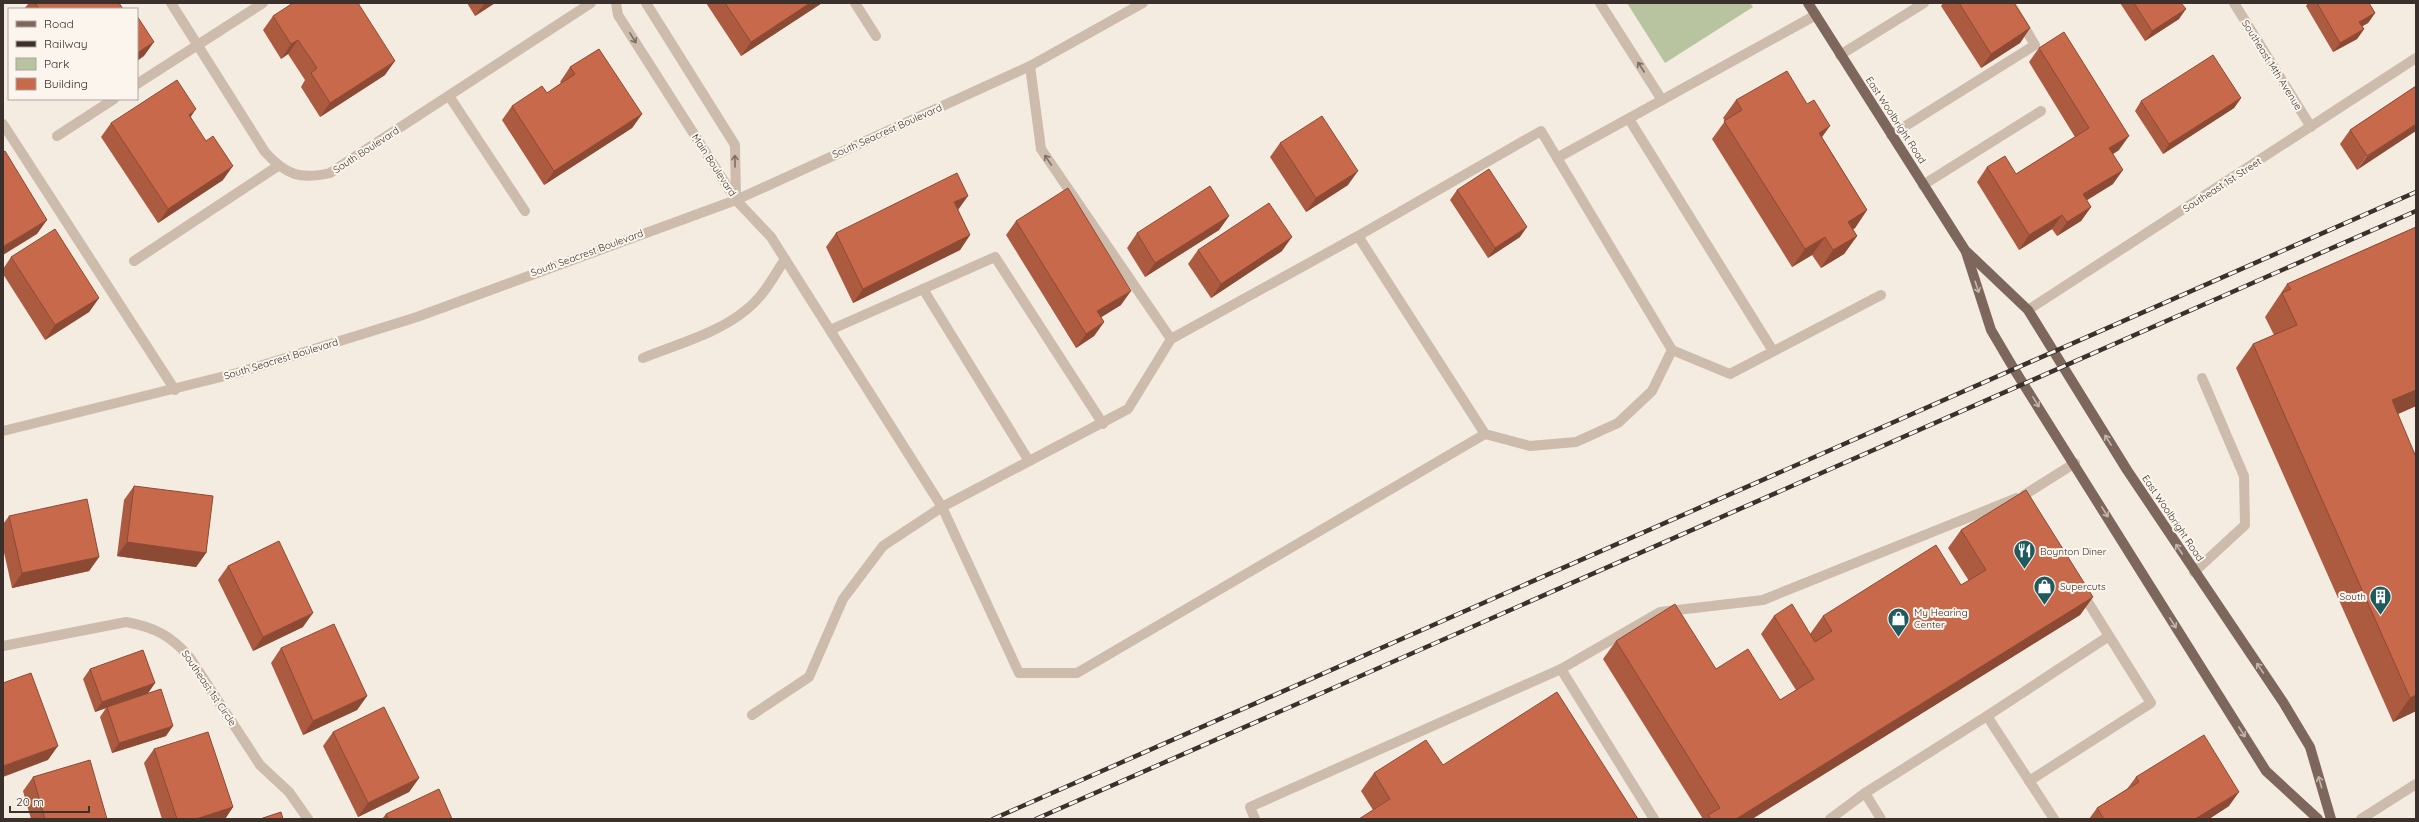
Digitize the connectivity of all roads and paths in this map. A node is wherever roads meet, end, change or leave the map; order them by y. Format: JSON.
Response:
{"nodes":[{"id":1,"x":171,"y":3,"type":"edge"},
{"id":2,"x":264,"y":3,"type":"edge"},
{"id":3,"x":591,"y":3,"type":"edge"},
{"id":4,"x":616,"y":3,"type":"edge"},
{"id":5,"x":646,"y":3,"type":"edge"},
{"id":6,"x":855,"y":3,"type":"edge"},
{"id":7,"x":1143,"y":3,"type":"edge"},
{"id":8,"x":1600,"y":3,"type":"edge"},
{"id":9,"x":1808,"y":3,"type":"edge"},
{"id":10,"x":1924,"y":3,"type":"edge"},
{"id":11,"x":2010,"y":3,"type":"edge"},
{"id":12,"x":2234,"y":3,"type":"edge"},
{"id":13,"x":1816,"y":15,"type":"junction"},
{"id":14,"x":876,"y":36,"type":"dead end"},
{"id":15,"x":198,"y":45,"type":"junction"},
{"id":16,"x":1840,"y":55,"type":"junction"},
{"id":17,"x":2416,"y":58,"type":"edge"},
{"id":18,"x":1030,"y":66,"type":"junction"},
{"id":19,"x":138,"y":83,"type":"edge"},
{"id":20,"x":449,"y":96,"type":"junction"},
{"id":21,"x":112,"y":100,"type":"edge"},
{"id":22,"x":1662,"y":100,"type":"junction"},
{"id":23,"x":2041,"y":111,"type":"dead end"},
{"id":24,"x":1629,"y":119,"type":"junction"},
{"id":25,"x":3,"y":124,"type":"edge"},
{"id":26,"x":2311,"y":127,"type":"junction"},
{"id":27,"x":1891,"y":135,"type":"junction"},
{"id":28,"x":57,"y":136,"type":"dead end"},
{"id":29,"x":1557,"y":158,"type":"junction"},
{"id":30,"x":278,"y":166,"type":"junction"},
{"id":31,"x":1923,"y":185,"type":"junction"},
{"id":32,"x":736,"y":200,"type":"junction"},
{"id":33,"x":525,"y":211,"type":"dead end"},
{"id":34,"x":1358,"y":236,"type":"junction"},
{"id":35,"x":1965,"y":250,"type":"junction"},
{"id":36,"x":785,"y":259,"type":"junction"},
{"id":37,"x":134,"y":261,"type":"dead end"},
{"id":38,"x":923,"y":289,"type":"junction"},
{"id":39,"x":1882,"y":295,"type":"dead end"},
{"id":40,"x":2028,"y":310,"type":"junction"},
{"id":41,"x":830,"y":330,"type":"junction"},
{"id":42,"x":1172,"y":339,"type":"junction"},
{"id":43,"x":1672,"y":350,"type":"junction"},
{"id":44,"x":1774,"y":351,"type":"junction"},
{"id":45,"x":643,"y":358,"type":"dead end"},
{"id":46,"x":2202,"y":378,"type":"dead end"},
{"id":47,"x":175,"y":390,"type":"junction"},
{"id":48,"x":1103,"y":424,"type":"junction"},
{"id":49,"x":3,"y":430,"type":"edge"},
{"id":50,"x":1486,"y":434,"type":"junction"},
{"id":51,"x":1029,"y":461,"type":"junction"},
{"id":52,"x":2075,"y":463,"type":"junction"},
{"id":53,"x":2024,"y":495,"type":"junction"},
{"id":54,"x":942,"y":507,"type":"junction"},
{"id":55,"x":2035,"y":514,"type":"edge"},
{"id":56,"x":2194,"y":572,"type":"junction"},
{"id":57,"x":2076,"y":582,"type":"edge"},
{"id":58,"x":2109,"y":636,"type":"junction"},
{"id":59,"x":3,"y":646,"type":"edge"},
{"id":60,"x":1561,"y":669,"type":"junction"},
{"id":61,"x":752,"y":714,"type":"dead end"},
{"id":62,"x":1987,"y":716,"type":"junction"},
{"id":63,"x":2029,"y":782,"type":"junction"},
{"id":64,"x":2416,"y":784,"type":"edge"},
{"id":65,"x":1865,"y":793,"type":"junction"},
{"id":66,"x":308,"y":819,"type":"edge"},
{"id":67,"x":1256,"y":819,"type":"edge"},
{"id":68,"x":1654,"y":819,"type":"edge"},
{"id":69,"x":1830,"y":819,"type":"edge"},
{"id":70,"x":1881,"y":819,"type":"edge"},
{"id":71,"x":2054,"y":819,"type":"edge"},
{"id":72,"x":2318,"y":819,"type":"edge"},
{"id":73,"x":2331,"y":819,"type":"edge"},
{"id":74,"x":2361,"y":819,"type":"edge"}],
"edges":[{"from":1,"to":15,"type":"street","name":"South Boulevard"},
{"from":2,"to":15,"type":"street"},
{"from":3,"to":20,"type":"street","name":"South Boulevard"},
{"from":4,"to":32,"type":"street","name":"Main Boulevard","one_way":true},
{"from":32,"to":5,"type":"street","name":"Main Boulevard","one_way":true},
{"from":6,"to":14,"type":"street"},
{"from":7,"to":18,"type":"street","name":"South Seacrest Boulevard"},
{"from":22,"to":8,"type":"street","one_way":true},
{"from":9,"to":13,"type":"main road","name":"East Woolbright Road"},
{"from":10,"to":16,"type":"street"},
{"from":11,"to":27,"type":"street"},
{"from":12,"to":26,"type":"street","name":"Southeast 14th Avenue"},
{"from":13,"to":16,"type":"main road","name":"East Woolbright Road"},
{"from":13,"to":22,"type":"street"},
{"from":15,"to":19,"type":"street"},
{"from":15,"to":30,"type":"street","name":"South Boulevard"},
{"from":16,"to":27,"type":"main road","name":"East Woolbright Road"},
{"from":17,"to":26,"type":"street","name":"Southeast 1st Street"},
{"from":18,"to":32,"type":"street","name":"South Seacrest Boulevard"},
{"from":42,"to":18,"type":"street","one_way":true},
{"from":20,"to":30,"type":"street","name":"South Boulevard"},
{"from":20,"to":33,"type":"street"},
{"from":21,"to":28,"type":"street"},
{"from":22,"to":24,"type":"street"},
{"from":23,"to":31,"type":"street"},
{"from":24,"to":29,"type":"street"},
{"from":24,"to":44,"type":"street"},
{"from":25,"to":47,"type":"street"},
{"from":26,"to":40,"type":"street","name":"Southeast 1st Street"},
{"from":27,"to":31,"type":"main road","name":"East Woolbright Road"},
{"from":29,"to":34,"type":"street"},
{"from":29,"to":43,"type":"street"},
{"from":30,"to":37,"type":"street"},
{"from":31,"to":35,"type":"main road","name":"East Woolbright Road"},
{"from":32,"to":36,"type":"street"},
{"from":32,"to":47,"type":"street","name":"South Seacrest Boulevard"},
{"from":34,"to":42,"type":"street"},
{"from":34,"to":50,"type":"street"},
{"from":35,"to":40,"type":"main road","name":"East Woolbright Road"},
{"from":35,"to":52,"type":"main road","name":"East Woolbright Road","one_way":true},
{"from":36,"to":41,"type":"street"},
{"from":36,"to":45,"type":"street"},
{"from":38,"to":41,"type":"street"},
{"from":38,"to":48,"type":"street"},
{"from":38,"to":51,"type":"street"},
{"from":39,"to":44,"type":"street"},
{"from":56,"to":40,"type":"main road","name":"East Woolbright Road","one_way":true},
{"from":41,"to":54,"type":"street"},
{"from":42,"to":48,"type":"street"},
{"from":43,"to":44,"type":"street"},
{"from":43,"to":50,"type":"street"},
{"from":46,"to":56,"type":"street"},
{"from":47,"to":49,"type":"street","name":"South Seacrest Boulevard"},
{"from":48,"to":51,"type":"street"},
{"from":50,"to":54,"type":"street"},
{"from":51,"to":54,"type":"street"},
{"from":52,"to":53,"type":"street"},
{"from":52,"to":72,"type":"main road","name":"East Woolbright Road","one_way":true},
{"from":53,"to":55,"type":"street"},
{"from":53,"to":60,"type":"street"},
{"from":54,"to":61,"type":"street"},
{"from":73,"to":56,"type":"main road","name":"East Woolbright Road","one_way":true},
{"from":57,"to":58,"type":"street"},
{"from":58,"to":62,"type":"street"},
{"from":58,"to":63,"type":"street"},
{"from":59,"to":66,"type":"street","name":"Southeast 1st Circle"},
{"from":60,"to":67,"type":"street"},
{"from":60,"to":68,"type":"street"},
{"from":62,"to":63,"type":"street"},
{"from":62,"to":65,"type":"street"},
{"from":63,"to":71,"type":"street"},
{"from":64,"to":74,"type":"street"},
{"from":65,"to":69,"type":"street"},
{"from":65,"to":70,"type":"street"}]}
